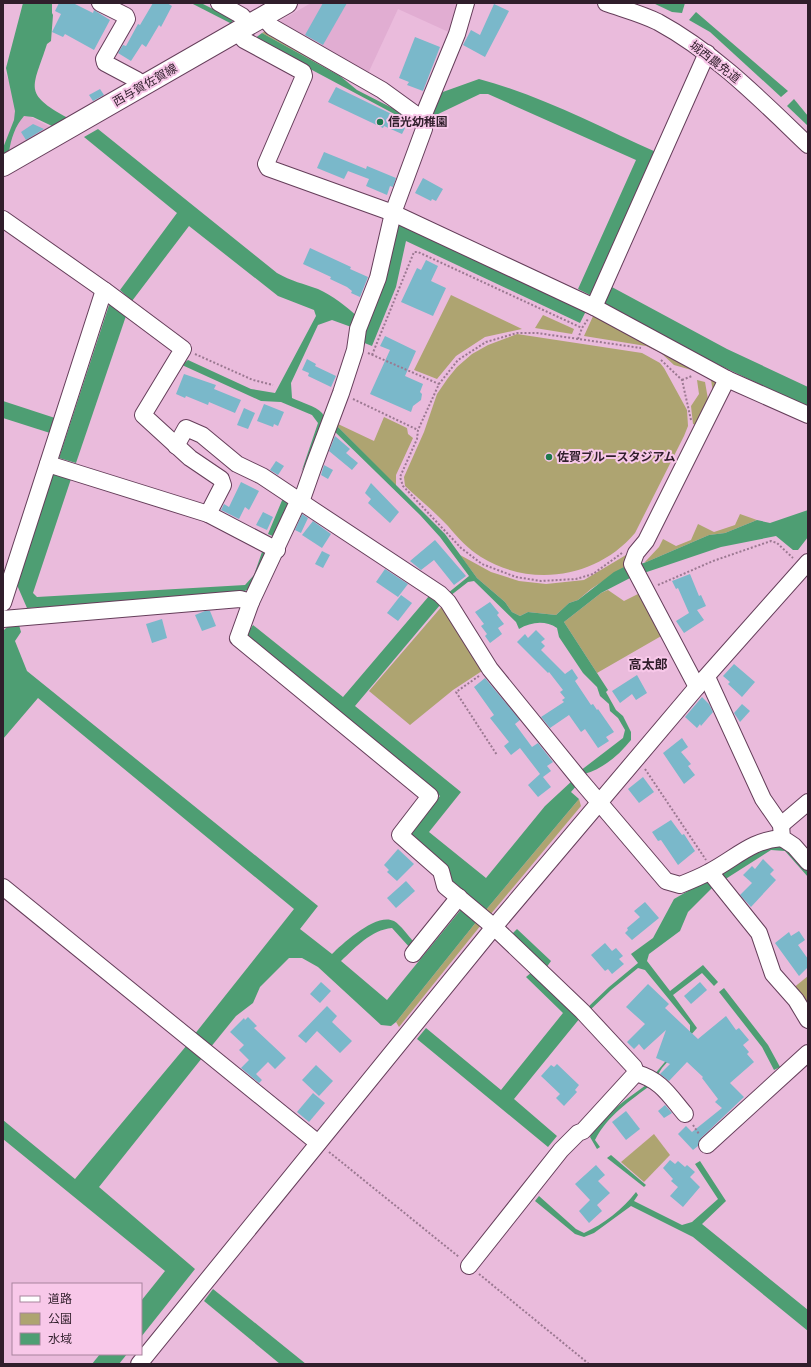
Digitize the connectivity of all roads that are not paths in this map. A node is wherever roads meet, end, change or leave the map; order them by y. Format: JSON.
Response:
{"nodes":[{"id":1,"x":100,"y":3,"type":"edge"},
{"id":2,"x":219,"y":3,"type":"edge"},
{"id":3,"x":287,"y":3,"type":"edge"},
{"id":4,"x":466,"y":3,"type":"edge"},
{"id":5,"x":606,"y":3,"type":"edge"},
{"id":6,"x":250,"y":25,"type":"junction"},
{"id":7,"x":707,"y":53,"type":"junction"},
{"id":8,"x":143,"y":86,"type":"junction"},
{"id":9,"x":422,"y":119,"type":"junction"},
{"id":10,"x":808,"y":145,"type":"edge"},
{"id":11,"x":3,"y":166,"type":"edge"},
{"id":12,"x":393,"y":212,"type":"junction"},
{"id":13,"x":3,"y":219,"type":"edge"},
{"id":14,"x":104,"y":290,"type":"junction"},
{"id":15,"x":594,"y":307,"type":"junction"},
{"id":16,"x":727,"y":379,"type":"junction"},
{"id":17,"x":808,"y":415,"type":"edge"},
{"id":18,"x":176,"y":446,"type":"junction"},
{"id":19,"x":48,"y":464,"type":"junction"},
{"id":20,"x":301,"y":502,"type":"junction"},
{"id":21,"x":208,"y":514,"type":"junction"},
{"id":22,"x":277,"y":550,"type":"junction"},
{"id":23,"x":806,"y":565,"type":"edge"},
{"id":24,"x":251,"y":602,"type":"junction"},
{"id":25,"x":3,"y":603,"type":"edge"},
{"id":26,"x":3,"y":619,"type":"edge"},
{"id":27,"x":702,"y":682,"type":"junction"},
{"id":28,"x":600,"y":801,"type":"junction"},
{"id":29,"x":808,"y":802,"type":"edge"},
{"id":30,"x":782,"y":832,"type":"junction"},
{"id":31,"x":808,"y":862,"type":"edge"},
{"id":32,"x":714,"y":877,"type":"junction"},
{"id":33,"x":3,"y":887,"type":"edge"},
{"id":34,"x":459,"y":897,"type":"junction"},
{"id":35,"x":494,"y":927,"type":"junction"},
{"id":36,"x":413,"y":954,"type":"dead end"},
{"id":37,"x":808,"y":1020,"type":"edge"},
{"id":38,"x":808,"y":1053,"type":"edge"},
{"id":39,"x":636,"y":1073,"type":"junction"},
{"id":40,"x":685,"y":1114,"type":"road end"},
{"id":41,"x":318,"y":1143,"type":"junction"},
{"id":42,"x":707,"y":1145,"type":"road end"},
{"id":43,"x":469,"y":1266,"type":"road end"},
{"id":44,"x":139,"y":1364,"type":"edge"}],
"edges":[{"from":1,"to":8,"type":"street"},
{"from":2,"to":6,"type":"street"},
{"from":3,"to":6,"type":"main road","name":"西与賀佐賀線"},
{"from":4,"to":9,"type":"street"},
{"from":5,"to":7,"type":"street","name":"城西農免道"},
{"from":6,"to":8,"type":"main road","name":"西与賀佐賀線"},
{"from":6,"to":9,"type":"street"},
{"from":6,"to":12,"type":"street"},
{"from":7,"to":10,"type":"street","name":"城西農免道"},
{"from":7,"to":15,"type":"street"},
{"from":8,"to":11,"type":"main road","name":"西与賀佐賀線"},
{"from":9,"to":12,"type":"street"},
{"from":12,"to":15,"type":"street"},
{"from":12,"to":20,"type":"street"},
{"from":13,"to":14,"type":"street"},
{"from":14,"to":18,"type":"street"},
{"from":14,"to":19,"type":"street"},
{"from":15,"to":16,"type":"street"},
{"from":16,"to":17,"type":"street"},
{"from":16,"to":27,"type":"street"},
{"from":18,"to":20,"type":"street"},
{"from":18,"to":21,"type":"street"},
{"from":19,"to":21,"type":"street"},
{"from":19,"to":25,"type":"street"},
{"from":20,"to":22,"type":"street"},
{"from":20,"to":28,"type":"street"},
{"from":21,"to":22,"type":"street"},
{"from":22,"to":24,"type":"street"},
{"from":23,"to":27,"type":"street"},
{"from":24,"to":26,"type":"street"},
{"from":24,"to":34,"type":"street"},
{"from":27,"to":28,"type":"street"},
{"from":27,"to":30,"type":"street"},
{"from":28,"to":32,"type":"street"},
{"from":28,"to":35,"type":"street"},
{"from":29,"to":30,"type":"street"},
{"from":30,"to":31,"type":"street"},
{"from":30,"to":32,"type":"street"},
{"from":32,"to":37,"type":"street"},
{"from":33,"to":41,"type":"street"},
{"from":34,"to":35,"type":"street"},
{"from":34,"to":36,"type":"street"},
{"from":35,"to":39,"type":"street"},
{"from":35,"to":41,"type":"street"},
{"from":38,"to":42,"type":"street"},
{"from":39,"to":40,"type":"street"},
{"from":39,"to":43,"type":"street"},
{"from":41,"to":44,"type":"street"}]}
